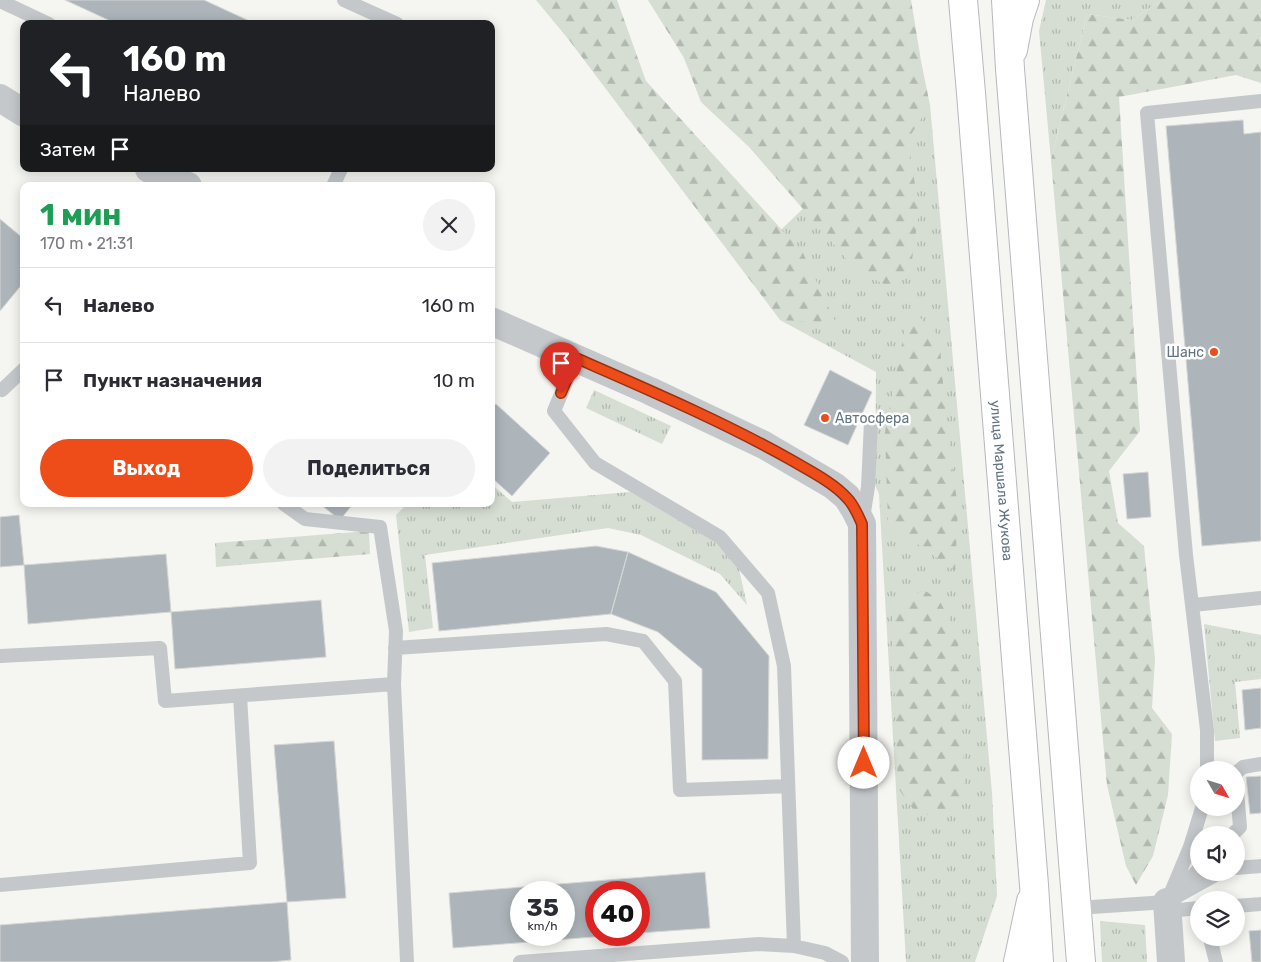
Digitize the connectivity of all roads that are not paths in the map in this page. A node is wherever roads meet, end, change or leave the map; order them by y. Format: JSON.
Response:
{"nodes":[{"id":1,"x":344,"y":0,"type":"edge"},
{"id":2,"x":962,"y":0,"type":"edge"},
{"id":3,"x":1006,"y":0,"type":"edge"},
{"id":4,"x":1025,"y":0,"type":"edge"},
{"id":5,"x":0,"y":1,"type":"edge"},
{"id":6,"x":40,"y":20,"type":"edge"},
{"id":7,"x":388,"y":20,"type":"edge"},
{"id":8,"x":1010,"y":69,"type":"junction"},
{"id":9,"x":0,"y":98,"type":"edge"},
{"id":10,"x":1261,"y":101,"type":"edge"},
{"id":11,"x":20,"y":110,"type":"edge"},
{"id":12,"x":150,"y":172,"type":"edge"},
{"id":13,"x":177,"y":182,"type":"edge"},
{"id":14,"x":495,"y":323,"type":"edge"},
{"id":15,"x":576,"y":358,"type":"junction"},
{"id":16,"x":20,"y":373,"type":"edge"},
{"id":17,"x":0,"y":389,"type":"edge"},
{"id":18,"x":872,"y":422,"type":"dead end"},
{"id":19,"x":288,"y":507,"type":"edge"},
{"id":20,"x":862,"y":524,"type":"junction"},
{"id":21,"x":1261,"y":598,"type":"edge"},
{"id":22,"x":1192,"y":606,"type":"junction"},
{"id":23,"x":396,"y":648,"type":"junction"},
{"id":24,"x":0,"y":656,"type":"edge"},
{"id":25,"x":394,"y":684,"type":"junction"},
{"id":26,"x":240,"y":696,"type":"junction"},
{"id":27,"x":1207,"y":761,"type":"edge"},
{"id":28,"x":1261,"y":764,"type":"edge"},
{"id":29,"x":1245,"y":767,"type":"edge"},
{"id":30,"x":788,"y":786,"type":"junction"},
{"id":31,"x":1200,"y":816,"type":"edge"},
{"id":32,"x":1261,"y":866,"type":"edge"},
{"id":33,"x":1245,"y":867,"type":"edge"},
{"id":34,"x":1190,"y":880,"type":"edge"},
{"id":35,"x":1207,"y":881,"type":"edge"},
{"id":36,"x":0,"y":885,"type":"edge"},
{"id":37,"x":1034,"y":885,"type":"junction"},
{"id":38,"x":1261,"y":904,"type":"edge"},
{"id":39,"x":1245,"y":905,"type":"edge"},
{"id":40,"x":1168,"y":906,"type":"junction"},
{"id":41,"x":1190,"y":907,"type":"edge"},
{"id":42,"x":1077,"y":908,"type":"junction"},
{"id":43,"x":794,"y":946,"type":"junction"},
{"id":44,"x":1212,"y":946,"type":"edge"},
{"id":45,"x":407,"y":962,"type":"edge"},
{"id":46,"x":520,"y":962,"type":"edge"},
{"id":47,"x":842,"y":962,"type":"edge"},
{"id":48,"x":865,"y":962,"type":"edge"},
{"id":49,"x":1018,"y":962,"type":"edge"},
{"id":50,"x":1039,"y":962,"type":"edge"},
{"id":51,"x":1080,"y":962,"type":"edge"},
{"id":52,"x":1171,"y":962,"type":"edge"},
{"id":53,"x":1216,"y":962,"type":"edge"}],
"edges":[{"from":1,"to":7,"type":"lane"},
{"from":2,"to":37,"type":"main road","name":"улица Маршала Жукова"},
{"from":3,"to":8,"type":"main road"},
{"from":4,"to":8,"type":"main road"},
{"from":5,"to":6,"type":"lane"},
{"from":8,"to":42,"type":"main road"},
{"from":9,"to":11,"type":"street"},
{"from":10,"to":22,"type":"lane"},
{"from":12,"to":13,"type":"street"},
{"from":14,"to":15,"type":"street"},
{"from":15,"to":20,"type":"street"},
{"from":15,"to":30,"type":"lane"},
{"from":16,"to":17,"type":"lane"},
{"from":18,"to":20,"type":"lane"},
{"from":19,"to":23,"type":"lane"},
{"from":20,"to":48,"type":"street"},
{"from":21,"to":22,"type":"lane"},
{"from":22,"to":27,"type":"lane"},
{"from":23,"to":25,"type":"lane"},
{"from":23,"to":30,"type":"lane"},
{"from":24,"to":26,"type":"lane"},
{"from":25,"to":26,"type":"lane"},
{"from":25,"to":45,"type":"lane"},
{"from":26,"to":36,"type":"lane"},
{"from":28,"to":29,"type":"lane"},
{"from":30,"to":43,"type":"lane"},
{"from":31,"to":40,"type":"lane"},
{"from":32,"to":33,"type":"lane"},
{"from":34,"to":40,"type":"lane"},
{"from":35,"to":40,"type":"lane"},
{"from":37,"to":49,"type":"main road"},
{"from":37,"to":50,"type":"main road","name":"улица Маршала Жукова"},
{"from":38,"to":39,"type":"lane"},
{"from":40,"to":41,"type":"lane"},
{"from":40,"to":42,"type":"lane"},
{"from":40,"to":52,"type":"street"},
{"from":42,"to":51,"type":"main road"},
{"from":43,"to":46,"type":"lane"},
{"from":43,"to":47,"type":"lane"},
{"from":44,"to":53,"type":"lane"}]}
